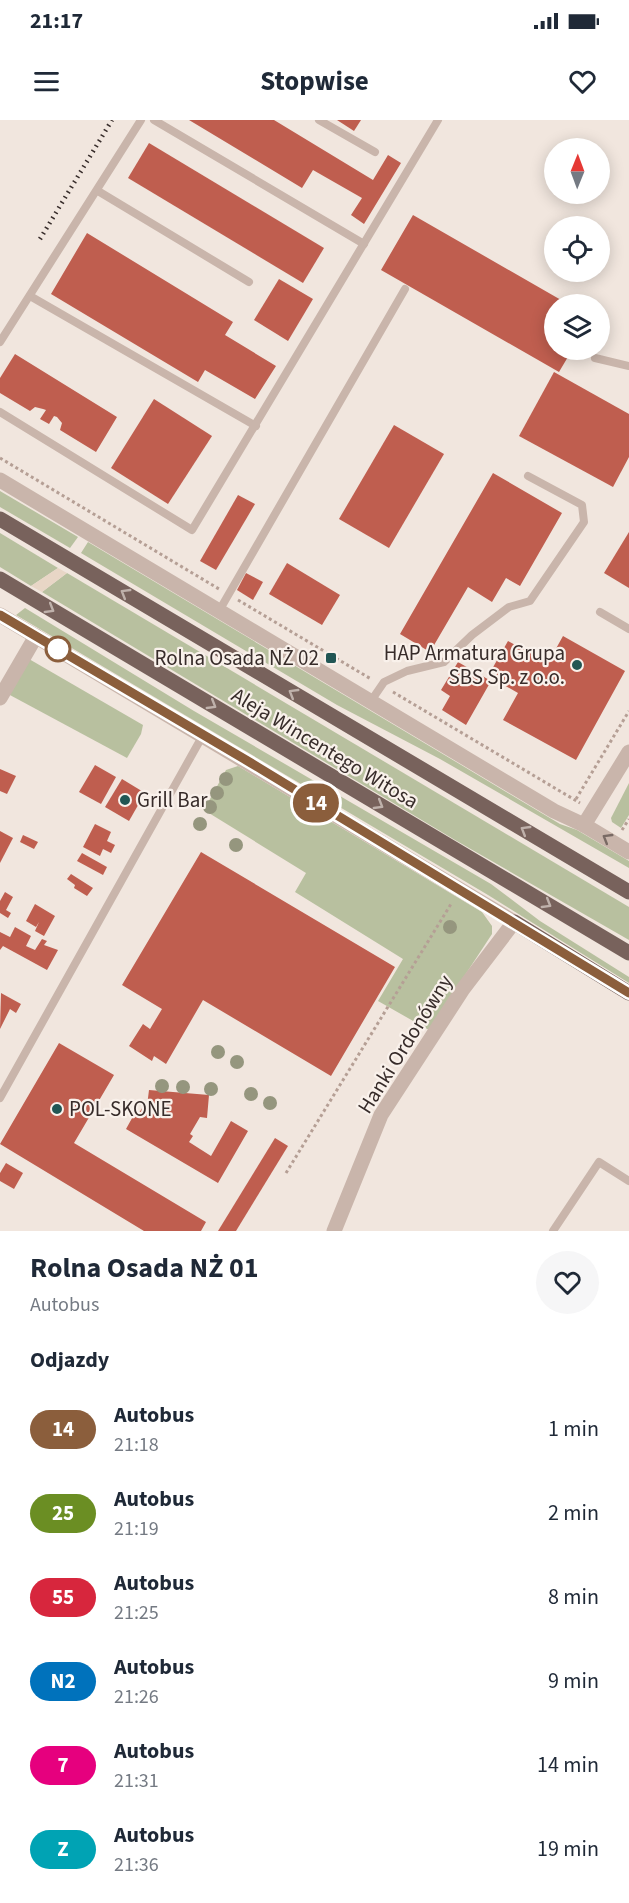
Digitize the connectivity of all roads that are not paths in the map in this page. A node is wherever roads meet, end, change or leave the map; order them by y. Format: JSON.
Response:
{"nodes":[{"id":1,"x":141,"y":120,"type":"edge"},
{"id":2,"x":154,"y":120,"type":"edge"},
{"id":3,"x":319,"y":120,"type":"edge"},
{"id":4,"x":438,"y":120,"type":"edge"},
{"id":5,"x":375,"y":152,"type":"dead end"},
{"id":6,"x":98,"y":191,"type":"junction"},
{"id":7,"x":364,"y":244,"type":"junction"},
{"id":8,"x":249,"y":282,"type":"dead end"},
{"id":9,"x":405,"y":289,"type":"dead end"},
{"id":10,"x":30,"y":296,"type":"junction"},
{"id":11,"x":0,"y":342,"type":"edge"},
{"id":12,"x":604,"y":360,"type":"edge"},
{"id":13,"x":629,"y":366,"type":"edge"},
{"id":14,"x":0,"y":412,"type":"edge"},
{"id":15,"x":256,"y":426,"type":"junction"},
{"id":16,"x":528,"y":476,"type":"dead end"},
{"id":17,"x":0,"y":480,"type":"edge"},
{"id":18,"x":0,"y":519,"type":"edge"},
{"id":19,"x":0,"y":579,"type":"edge"},
{"id":20,"x":219,"y":611,"type":"junction"},
{"id":21,"x":600,"y":612,"type":"dead end"},
{"id":22,"x":0,"y":615,"type":"edge"},
{"id":23,"x":629,"y":629,"type":"edge"},
{"id":24,"x":36,"y":636,"type":"junction"},
{"id":25,"x":0,"y":698,"type":"edge"},
{"id":26,"x":371,"y":701,"type":"junction"},
{"id":27,"x":203,"y":735,"type":"junction"},
{"id":28,"x":629,"y":752,"type":"edge"},
{"id":29,"x":584,"y":825,"type":"junction"},
{"id":30,"x":629,"y":852,"type":"edge"},
{"id":31,"x":629,"y":892,"type":"edge"},
{"id":32,"x":514,"y":922,"type":"junction"},
{"id":33,"x":629,"y":953,"type":"edge"},
{"id":34,"x":629,"y":993,"type":"edge"},
{"id":35,"x":0,"y":1098,"type":"edge"},
{"id":36,"x":629,"y":1181,"type":"edge"},
{"id":37,"x":334,"y":1231,"type":"edge"},
{"id":38,"x":553,"y":1231,"type":"edge"}],
"edges":[{"from":1,"to":6,"type":"lane"},
{"from":2,"to":7,"type":"lane"},
{"from":3,"to":5,"type":"lane"},
{"from":4,"to":7,"type":"lane"},
{"from":6,"to":8,"type":"lane"},
{"from":6,"to":10,"type":"lane"},
{"from":7,"to":15,"type":"lane"},
{"from":9,"to":20,"type":"lane"},
{"from":10,"to":11,"type":"lane"},
{"from":10,"to":15,"type":"lane"},
{"from":12,"to":13,"type":"lane"},
{"from":14,"to":15,"type":"lane"},
{"from":16,"to":26,"type":"lane"},
{"from":17,"to":20,"type":"street"},
{"from":31,"to":18,"type":"main road","name":"Aleja Wincentego Witosa","one_way":true},
{"from":19,"to":33,"type":"main road","name":"Aleja Wincentego Witosa","one_way":true},
{"from":20,"to":26,"type":"street"},
{"from":21,"to":23,"type":"lane"},
{"from":22,"to":24,"type":"street"},
{"from":24,"to":25,"type":"street"},
{"from":24,"to":27,"type":"street"},
{"from":26,"to":29,"type":"street"},
{"from":27,"to":32,"type":"street"},
{"from":27,"to":35,"type":"lane"},
{"from":28,"to":29,"type":"street"},
{"from":30,"to":29,"type":"street","one_way":true},
{"from":32,"to":34,"type":"main road"},
{"from":32,"to":37,"type":"street","name":"Hanki Ordonówny"},
{"from":36,"to":38,"type":"lane"}]}
